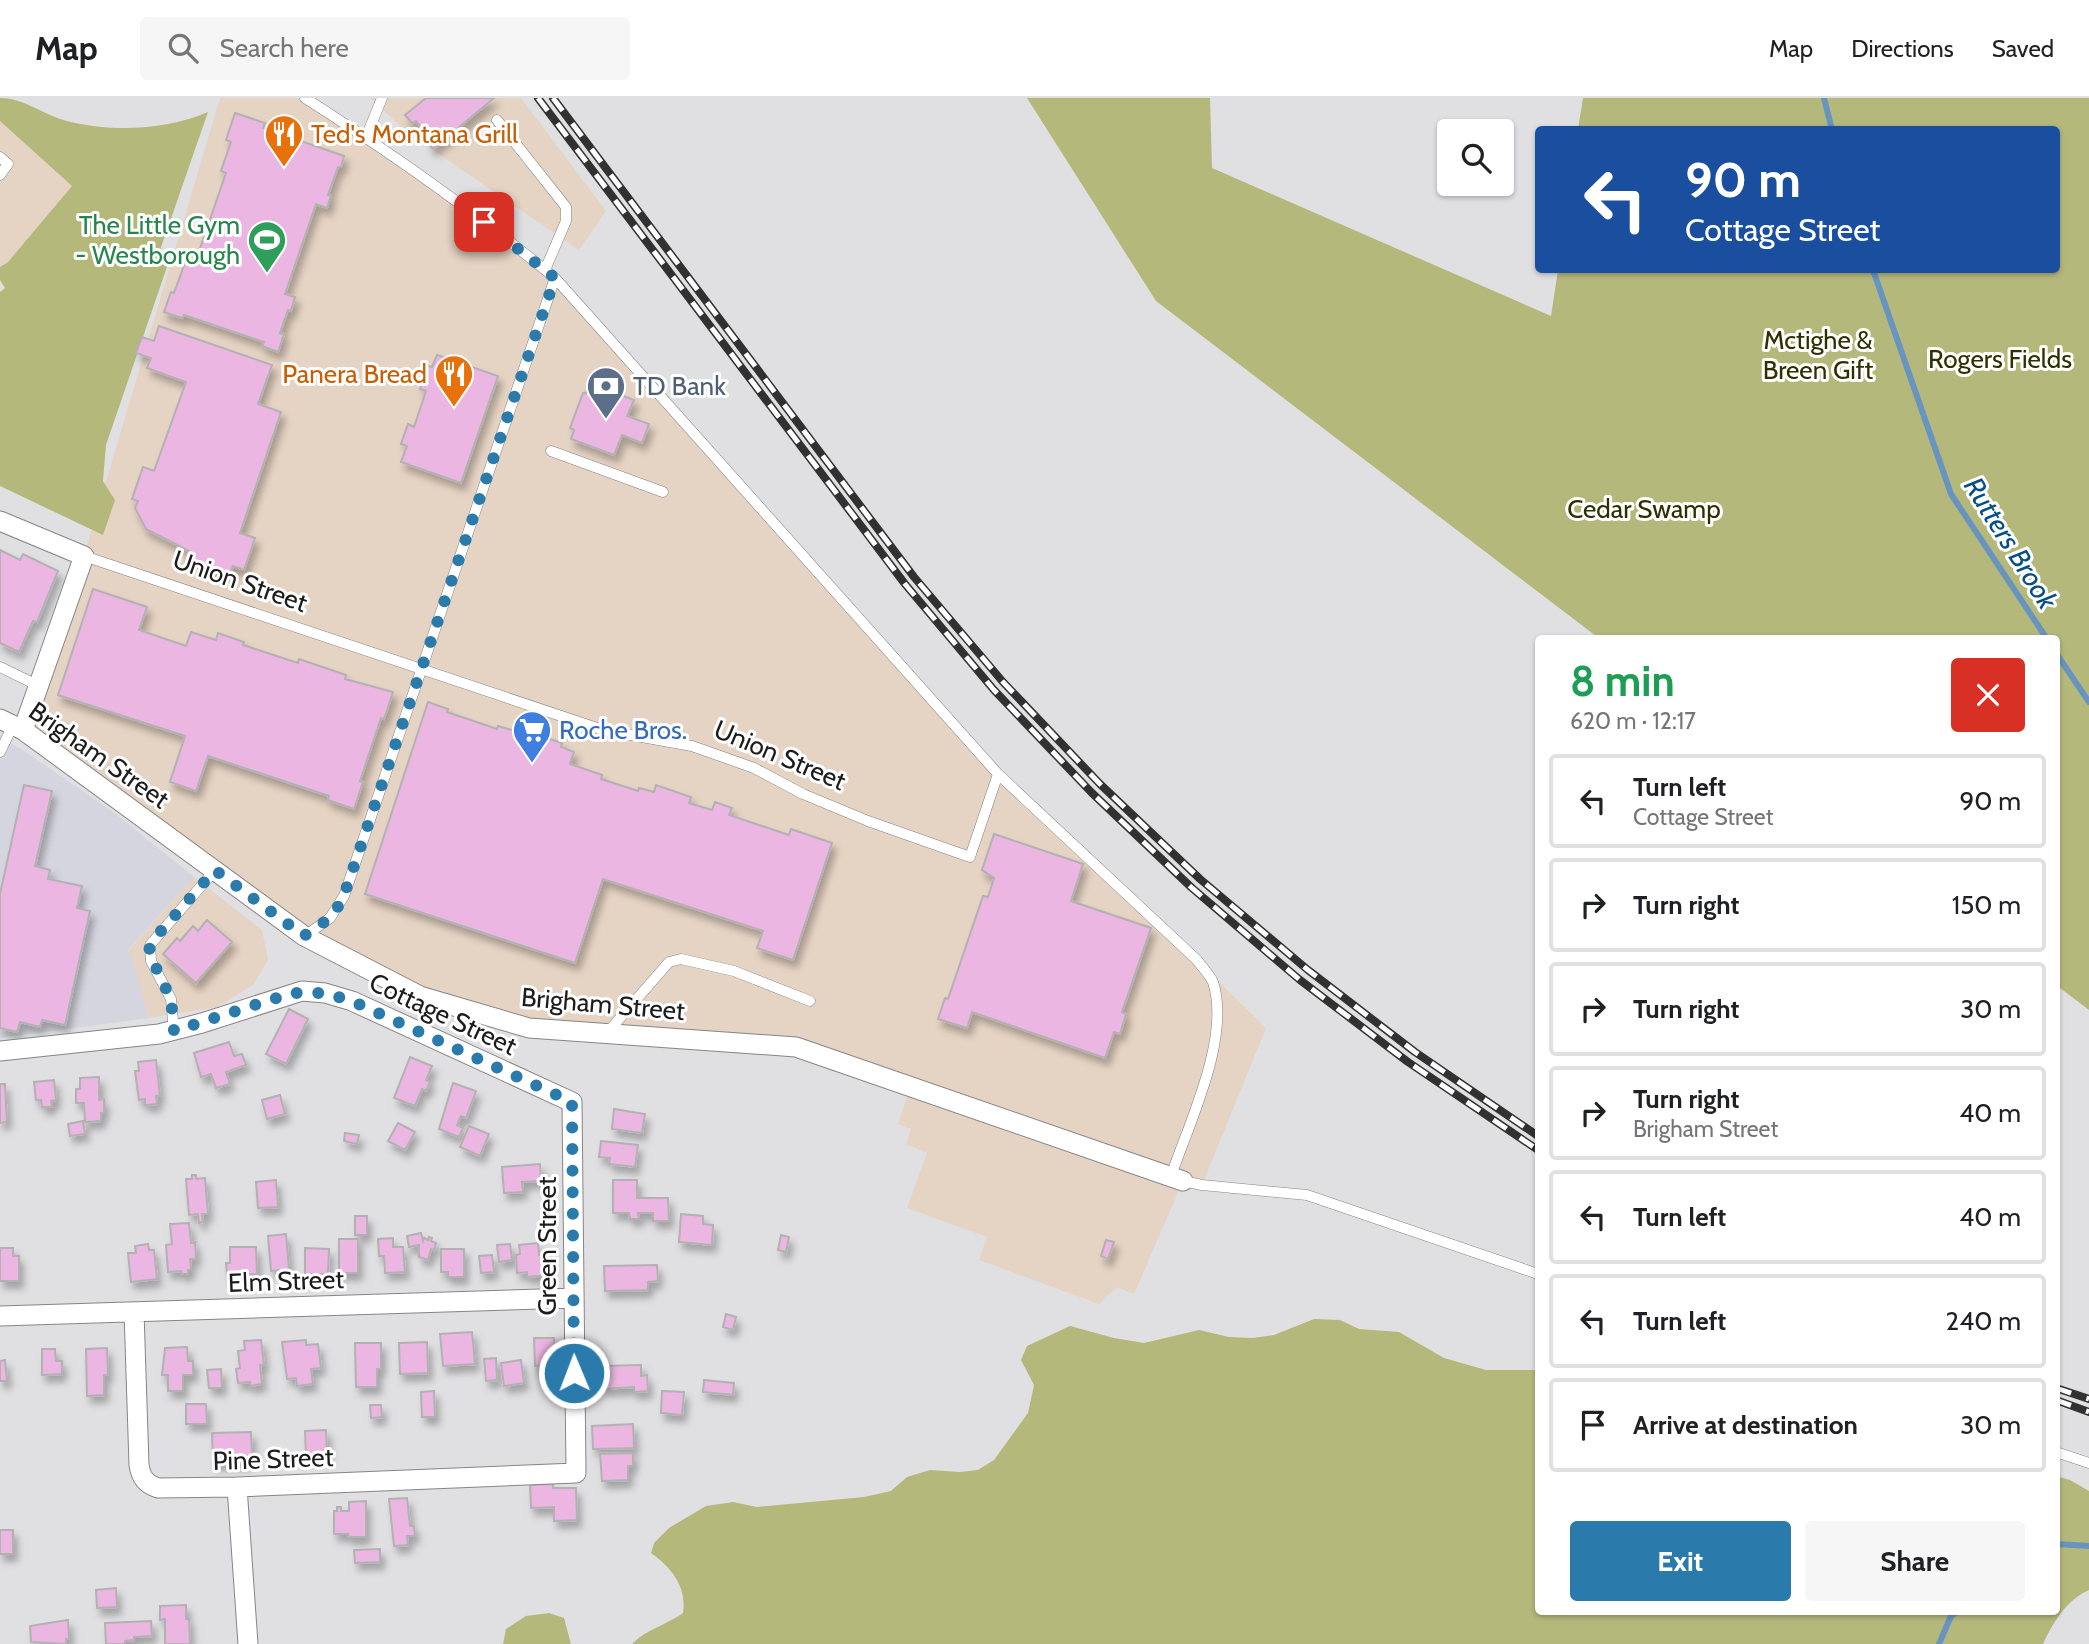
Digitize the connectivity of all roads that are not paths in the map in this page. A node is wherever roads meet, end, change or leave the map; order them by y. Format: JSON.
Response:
{"nodes":[{"id":1,"x":305,"y":98,"type":"edge"},
{"id":2,"x":382,"y":98,"type":"edge"},
{"id":3,"x":497,"y":120,"type":"dead end"},
{"id":4,"x":366,"y":137,"type":"junction"},
{"id":5,"x":0,"y":157,"type":"edge"},
{"id":6,"x":0,"y":175,"type":"edge"},
{"id":7,"x":545,"y":270,"type":"junction"},
{"id":8,"x":555,"y":278,"type":"junction"},
{"id":9,"x":551,"y":451,"type":"dead end"},
{"id":10,"x":663,"y":492,"type":"dead end"},
{"id":11,"x":0,"y":521,"type":"edge"},
{"id":12,"x":85,"y":556,"type":"junction"},
{"id":13,"x":0,"y":667,"type":"edge"},
{"id":14,"x":422,"y":670,"type":"junction"},
{"id":15,"x":40,"y":686,"type":"junction"},
{"id":16,"x":12,"y":725,"type":"edge"},
{"id":17,"x":0,"y":752,"type":"edge"},
{"id":18,"x":998,"y":774,"type":"junction"},
{"id":19,"x":215,"y":870,"type":"junction"},
{"id":20,"x":304,"y":936,"type":"junction"},
{"id":21,"x":810,"y":1001,"type":"dead end"},
{"id":22,"x":174,"y":1031,"type":"junction"},
{"id":23,"x":606,"y":1033,"type":"junction"},
{"id":24,"x":0,"y":1051,"type":"edge"},
{"id":25,"x":572,"y":1102,"type":"joint"},
{"id":26,"x":1177,"y":1178,"type":"junction"},
{"id":27,"x":1535,"y":1273,"type":"edge"},
{"id":28,"x":573,"y":1298,"type":"junction"},
{"id":29,"x":134,"y":1312,"type":"junction"},
{"id":30,"x":0,"y":1316,"type":"edge"},
{"id":31,"x":2060,"y":1453,"type":"edge"},
{"id":32,"x":2089,"y":1463,"type":"edge"},
{"id":33,"x":576,"y":1473,"type":"joint"},
{"id":34,"x":237,"y":1487,"type":"junction"},
{"id":35,"x":248,"y":1644,"type":"edge"}],
"edges":[{"from":1,"to":4,"type":"lane"},
{"from":2,"to":4,"type":"lane"},
{"from":3,"to":7,"type":"lane"},
{"from":4,"to":7,"type":"lane"},
{"from":5,"to":6,"type":"lane"},
{"from":7,"to":8,"type":"lane"},
{"from":8,"to":14,"type":"lane"},
{"from":8,"to":18,"type":"lane"},
{"from":9,"to":10,"type":"lane"},
{"from":11,"to":12,"type":"street","name":"Union Street"},
{"from":12,"to":14,"type":"lane","name":"Union Street"},
{"from":12,"to":15,"type":"street"},
{"from":13,"to":15,"type":"lane"},
{"from":14,"to":18,"type":"lane","name":"Union Street"},
{"from":14,"to":20,"type":"lane"},
{"from":15,"to":16,"type":"street"},
{"from":16,"to":17,"type":"lane"},
{"from":16,"to":19,"type":"street","name":"Brigham Street"},
{"from":18,"to":26,"type":"lane"},
{"from":19,"to":20,"type":"street","name":"Brigham Street"},
{"from":19,"to":22,"type":"lane"},
{"from":20,"to":23,"type":"street","name":"Brigham Street"},
{"from":21,"to":23,"type":"lane"},
{"from":22,"to":24,"type":"street","name":"Cottage Street"},
{"from":22,"to":25,"type":"street","name":"Cottage Street"},
{"from":23,"to":26,"type":"street","name":"Brigham Street"},
{"from":25,"to":28,"type":"street","name":"Green Street"},
{"from":26,"to":27,"type":"lane"},
{"from":28,"to":29,"type":"street","name":"Elm Street"},
{"from":28,"to":33,"type":"street","name":"Green Street"},
{"from":29,"to":30,"type":"street","name":"Elm Street"},
{"from":29,"to":34,"type":"street","name":"Pine Street"},
{"from":31,"to":32,"type":"lane"},
{"from":33,"to":34,"type":"street","name":"Pine Street"},
{"from":34,"to":35,"type":"street"}]}
